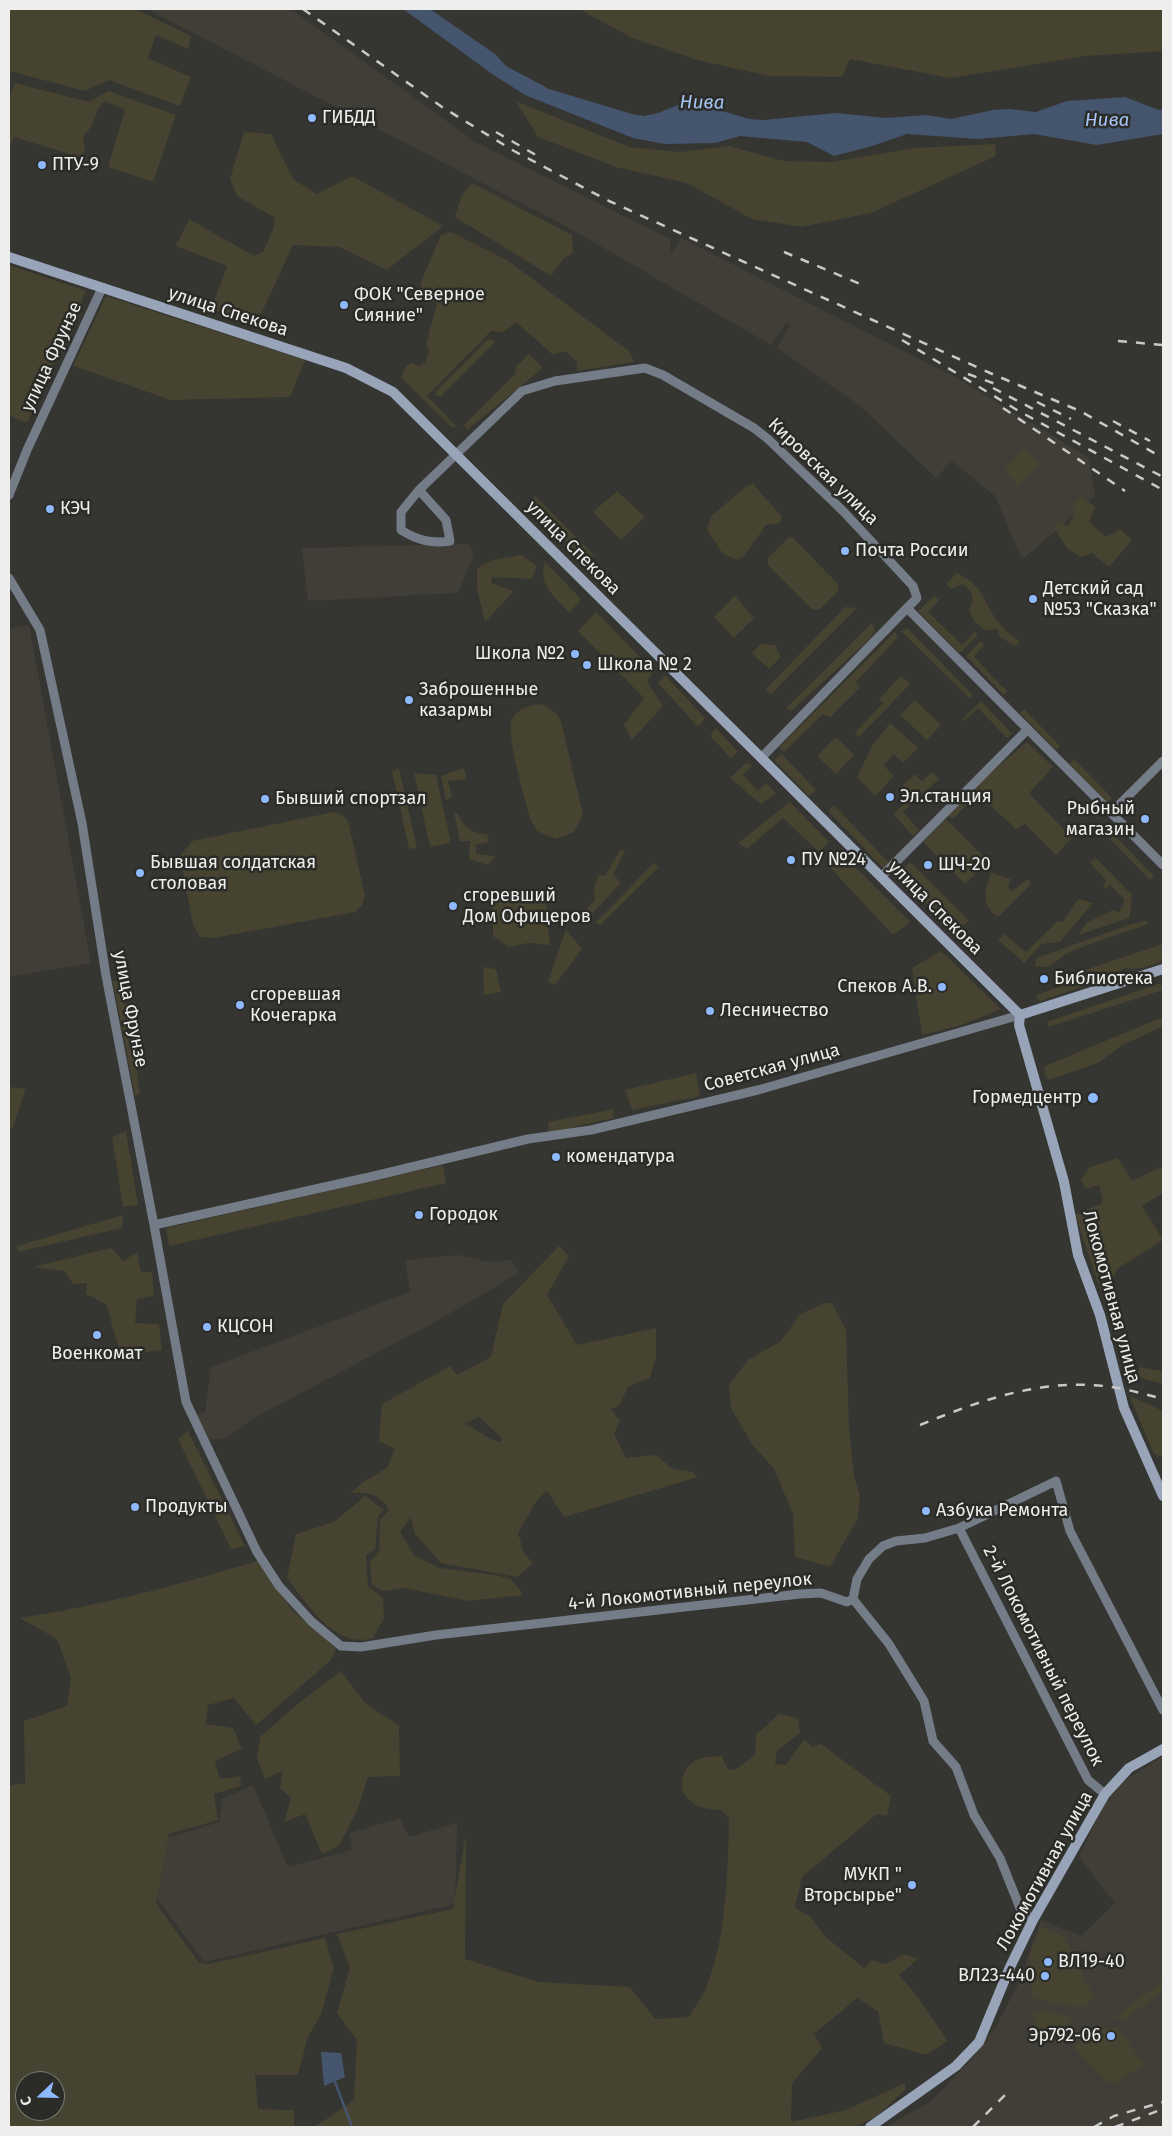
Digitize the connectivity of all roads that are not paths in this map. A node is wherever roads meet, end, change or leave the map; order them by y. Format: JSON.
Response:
{"nodes":[{"id":1,"x":9,"y":257,"type":"edge"},
{"id":2,"x":102,"y":288,"type":"junction"},
{"id":3,"x":457,"y":455,"type":"junction"},
{"id":4,"x":419,"y":490,"type":"junction"},
{"id":5,"x":9,"y":495,"type":"edge"},
{"id":6,"x":9,"y":578,"type":"edge"},
{"id":7,"x":908,"y":608,"type":"junction"},
{"id":8,"x":1028,"y":729,"type":"junction"},
{"id":9,"x":761,"y":758,"type":"junction"},
{"id":10,"x":1163,"y":761,"type":"edge"},
{"id":11,"x":1111,"y":813,"type":"junction"},
{"id":12,"x":1163,"y":865,"type":"edge"},
{"id":13,"x":881,"y":877,"type":"junction"},
{"id":14,"x":1163,"y":969,"type":"edge"},
{"id":15,"x":1020,"y":1015,"type":"junction"},
{"id":16,"x":154,"y":1225,"type":"junction"},
{"id":17,"x":1163,"y":1496,"type":"edge"},
{"id":18,"x":959,"y":1528,"type":"junction"},
{"id":19,"x":853,"y":1599,"type":"junction"},
{"id":20,"x":341,"y":1646,"type":"joint"},
{"id":21,"x":1163,"y":1710,"type":"edge"},
{"id":22,"x":1163,"y":1749,"type":"edge"},
{"id":23,"x":1105,"y":1794,"type":"junction"},
{"id":24,"x":1033,"y":1920,"type":"junction"},
{"id":25,"x":870,"y":2127,"type":"edge"}],
"edges":[{"from":1,"to":2,"type":"main road","name":"улица Спекова"},
{"from":2,"to":3,"type":"main road","name":"улица Спекова"},
{"from":2,"to":5,"type":"street","name":"улица Фрунзе"},
{"from":3,"to":4,"type":"street","name":"Кировская улица"},
{"from":3,"to":7,"type":"street","name":"Кировская улица"},
{"from":3,"to":9,"type":"main road","name":"улица Спекова"},
{"from":4,"to":4,"type":"street","name":"Кировская улица"},
{"from":6,"to":16,"type":"street","name":"улица Фрунзе"},
{"from":7,"to":8,"type":"street"},
{"from":7,"to":9,"type":"street"},
{"from":8,"to":11,"type":"street"},
{"from":8,"to":13,"type":"street"},
{"from":9,"to":13,"type":"main road","name":"улица Спекова"},
{"from":10,"to":11,"type":"street"},
{"from":11,"to":12,"type":"street"},
{"from":13,"to":15,"type":"main road","name":"улица Спекова"},
{"from":14,"to":15,"type":"main road","name":"Советская улица"},
{"from":15,"to":16,"type":"street","name":"Советская улица"},
{"from":15,"to":17,"type":"main road","name":"Локомотивная улица"},
{"from":16,"to":20,"type":"street","name":"улица Фрунзе"},
{"from":18,"to":19,"type":"street"},
{"from":18,"to":21,"type":"street"},
{"from":18,"to":23,"type":"street","name":"2-й Локомотивный переулок"},
{"from":19,"to":20,"type":"street","name":"4-й Локомотивный переулок"},
{"from":19,"to":24,"type":"street"},
{"from":22,"to":23,"type":"main road","name":"Локомотивная улица"},
{"from":23,"to":24,"type":"main road","name":"Локомотивная улица"},
{"from":24,"to":25,"type":"main road","name":"Локомотивная улица"}]}
